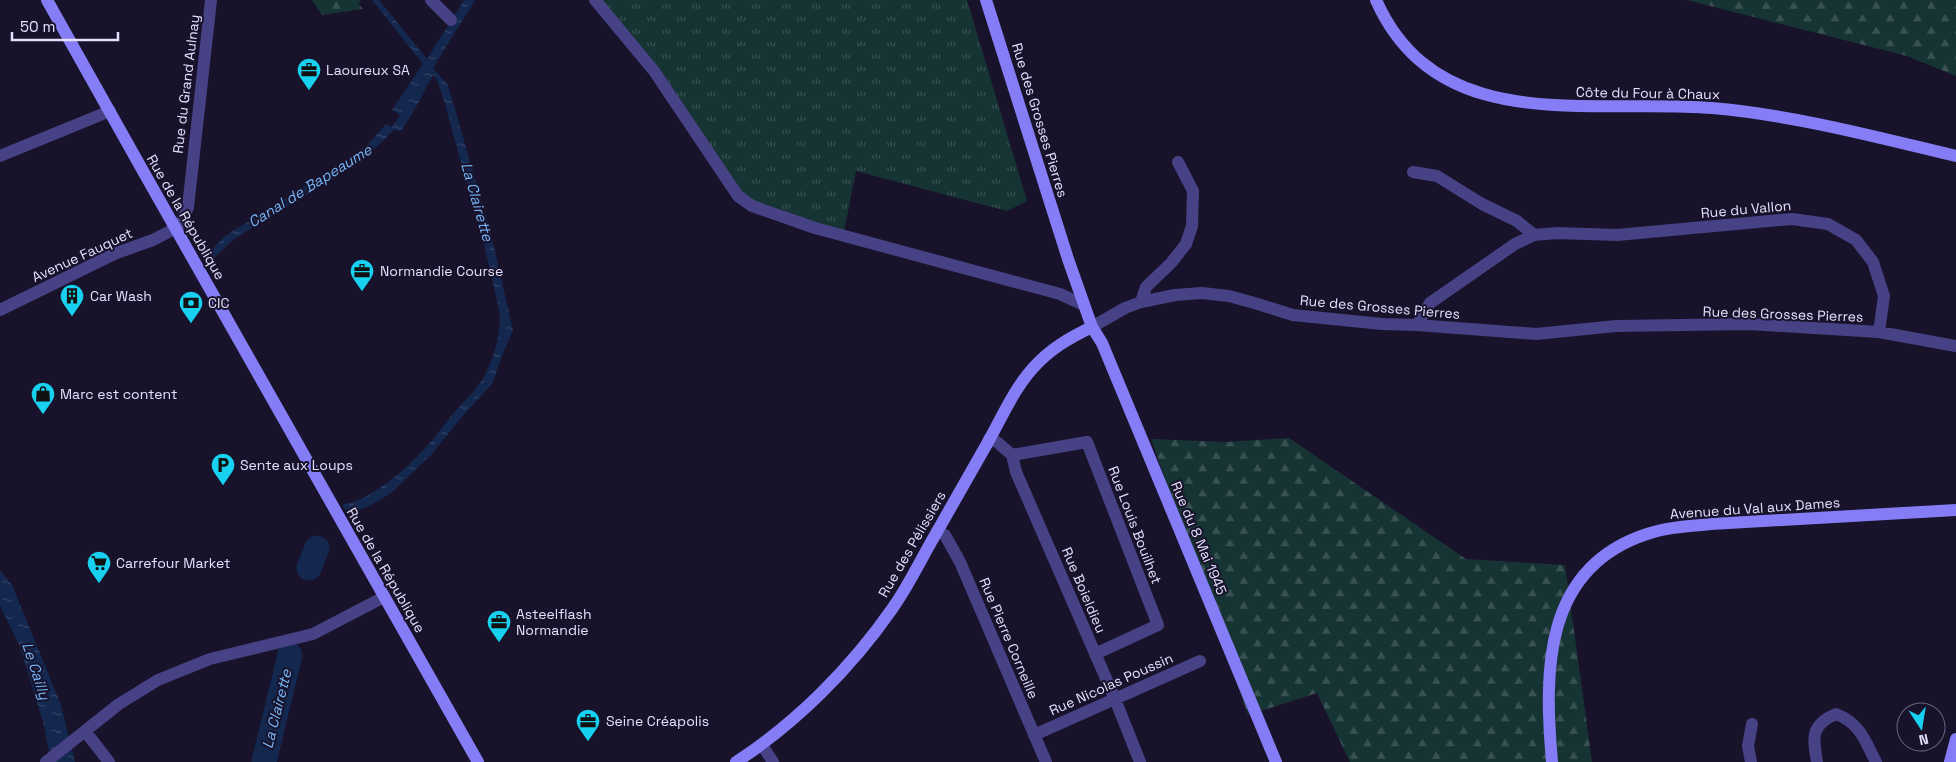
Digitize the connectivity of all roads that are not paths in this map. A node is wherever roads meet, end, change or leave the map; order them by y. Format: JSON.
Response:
{"nodes":[{"id":1,"x":47,"y":0,"type":"edge"},
{"id":2,"x":211,"y":0,"type":"edge"},
{"id":3,"x":431,"y":0,"type":"edge"},
{"id":4,"x":595,"y":0,"type":"edge"},
{"id":5,"x":986,"y":0,"type":"edge"},
{"id":6,"x":1376,"y":0,"type":"edge"},
{"id":7,"x":451,"y":20,"type":"dead end"},
{"id":8,"x":110,"y":111,"type":"junction"},
{"id":9,"x":0,"y":156,"type":"edge"},
{"id":10,"x":1956,"y":156,"type":"edge"},
{"id":11,"x":1178,"y":162,"type":"dead end"},
{"id":12,"x":1413,"y":172,"type":"dead end"},
{"id":13,"x":176,"y":228,"type":"junction"},
{"id":14,"x":1534,"y":235,"type":"junction"},
{"id":15,"x":1141,"y":302,"type":"junction"},
{"id":16,"x":1084,"y":305,"type":"junction"},
{"id":17,"x":0,"y":310,"type":"edge"},
{"id":18,"x":1417,"y":325,"type":"junction"},
{"id":19,"x":1092,"y":327,"type":"junction"},
{"id":20,"x":1880,"y":332,"type":"junction"},
{"id":21,"x":1956,"y":346,"type":"edge"},
{"id":22,"x":989,"y":439,"type":"junction"},
{"id":23,"x":1012,"y":455,"type":"junction"},
{"id":24,"x":1956,"y":510,"type":"edge"},
{"id":25,"x":937,"y":531,"type":"junction"},
{"id":26,"x":384,"y":597,"type":"junction"},
{"id":27,"x":1095,"y":654,"type":"junction"},
{"id":28,"x":1200,"y":661,"type":"dead end"},
{"id":29,"x":1115,"y":699,"type":"junction"},
{"id":30,"x":1752,"y":724,"type":"dead end"},
{"id":31,"x":85,"y":731,"type":"junction"},
{"id":32,"x":1034,"y":735,"type":"junction"},
{"id":33,"x":1956,"y":739,"type":"edge"},
{"id":34,"x":762,"y":745,"type":"junction"},
{"id":35,"x":46,"y":762,"type":"edge"},
{"id":36,"x":109,"y":762,"type":"edge"},
{"id":37,"x":478,"y":762,"type":"edge"},
{"id":38,"x":736,"y":762,"type":"edge"},
{"id":39,"x":773,"y":762,"type":"edge"},
{"id":40,"x":1046,"y":762,"type":"edge"},
{"id":41,"x":1140,"y":762,"type":"edge"},
{"id":42,"x":1276,"y":762,"type":"edge"},
{"id":43,"x":1552,"y":762,"type":"edge"},
{"id":44,"x":1751,"y":762,"type":"edge"},
{"id":45,"x":1817,"y":762,"type":"edge"},
{"id":46,"x":1876,"y":762,"type":"edge"},
{"id":47,"x":1950,"y":762,"type":"edge"}],
"edges":[{"from":1,"to":8,"type":"street","name":"Rue de la République"},
{"from":2,"to":13,"type":"street","name":"Rue du Grand Aulnay"},
{"from":3,"to":7,"type":"street"},
{"from":4,"to":16,"type":"street"},
{"from":5,"to":16,"type":"street","name":"Rue des Grosses Pierres"},
{"from":6,"to":10,"type":"street","name":"Côte du Four à Chaux"},
{"from":8,"to":9,"type":"street"},
{"from":8,"to":13,"type":"street","name":"Rue de la République"},
{"from":11,"to":15,"type":"street"},
{"from":12,"to":14,"type":"street"},
{"from":13,"to":17,"type":"street","name":"Avenue Fauquet"},
{"from":13,"to":26,"type":"street","name":"Rue de la République"},
{"from":14,"to":18,"type":"street","name":"Rue du Vallon"},
{"from":14,"to":20,"type":"street","name":"Rue du Vallon"},
{"from":15,"to":18,"type":"street","name":"Rue des Grosses Pierres"},
{"from":15,"to":19,"type":"street","name":"Rue des Grosses Pierres"},
{"from":16,"to":19,"type":"street","name":"Rue des Grosses Pierres"},
{"from":18,"to":20,"type":"street","name":"Rue des Grosses Pierres"},
{"from":19,"to":22,"type":"street","name":"Rue des Pélissiers"},
{"from":19,"to":42,"type":"street","name":"Rue du 8 Mai 1945"},
{"from":20,"to":21,"type":"street","name":"Rue des Grosses Pierres"},
{"from":22,"to":23,"type":"street"},
{"from":22,"to":25,"type":"street","name":"Rue des Pélissiers"},
{"from":23,"to":27,"type":"street","name":"Rue Boieldieu"},
{"from":23,"to":27,"type":"street","name":"Rue Louis Bouilhet"},
{"from":24,"to":43,"type":"street","name":"Avenue du Val aux Dames"},
{"from":25,"to":32,"type":"street","name":"Rue Pierre Corneille"},
{"from":25,"to":34,"type":"street","name":"Rue des Pélissiers"},
{"from":26,"to":31,"type":"street"},
{"from":26,"to":37,"type":"street","name":"Rue de la République"},
{"from":27,"to":29,"type":"street","name":"Rue Boieldieu"},
{"from":28,"to":29,"type":"street","name":"Rue Nicolas Poussin"},
{"from":29,"to":32,"type":"street","name":"Rue Nicolas Poussin"},
{"from":29,"to":41,"type":"street","name":"Rue Boieldieu"},
{"from":30,"to":44,"type":"street"},
{"from":31,"to":35,"type":"street"},
{"from":31,"to":36,"type":"street"},
{"from":32,"to":40,"type":"street","name":"Rue Pierre Corneille"},
{"from":33,"to":47,"type":"street"},
{"from":34,"to":38,"type":"street","name":"Rue des Pélissiers"},
{"from":34,"to":39,"type":"street"},
{"from":45,"to":46,"type":"street"}]}
